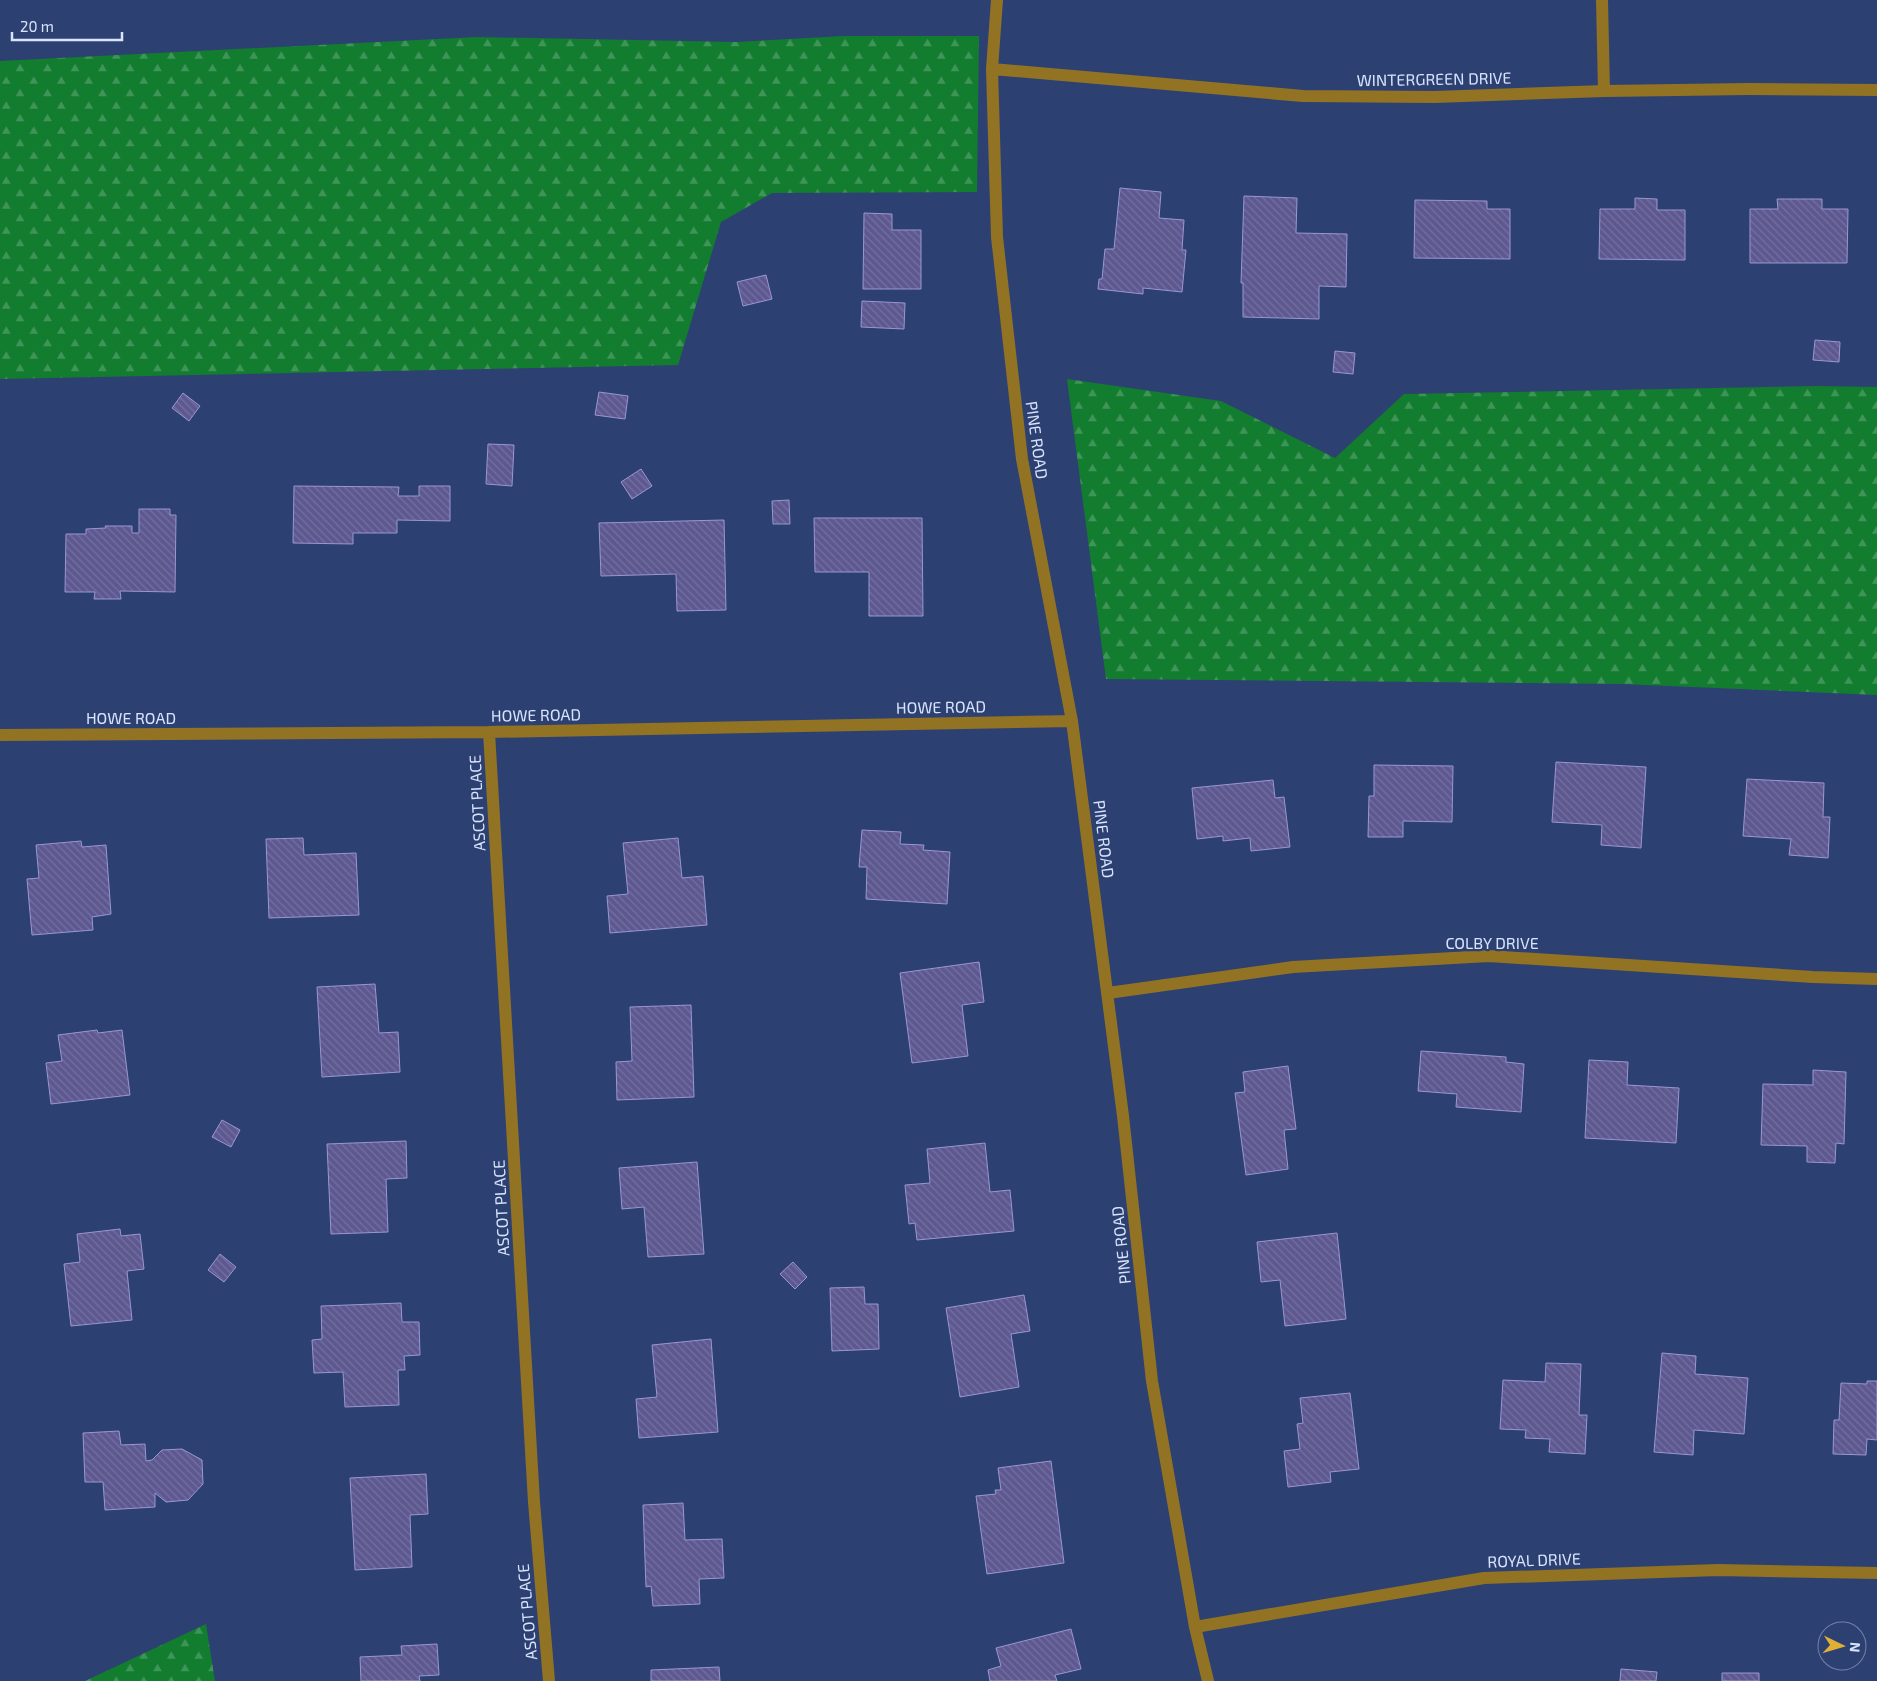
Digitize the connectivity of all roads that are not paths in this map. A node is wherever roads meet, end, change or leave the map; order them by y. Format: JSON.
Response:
{"nodes":[{"id":1,"x":997,"y":0,"type":"edge"},
{"id":2,"x":1602,"y":0,"type":"edge"},
{"id":3,"x":992,"y":69,"type":"junction"},
{"id":4,"x":1877,"y":90,"type":"edge"},
{"id":5,"x":1604,"y":91,"type":"junction"},
{"id":6,"x":1072,"y":721,"type":"junction"},
{"id":7,"x":489,"y":732,"type":"junction"},
{"id":8,"x":0,"y":735,"type":"edge"},
{"id":9,"x":1877,"y":979,"type":"edge"},
{"id":10,"x":1108,"y":993,"type":"junction"},
{"id":11,"x":1877,"y":1573,"type":"edge"},
{"id":12,"x":1195,"y":1627,"type":"junction"},
{"id":13,"x":548,"y":1681,"type":"edge"},
{"id":14,"x":1208,"y":1681,"type":"edge"}],
"edges":[{"from":1,"to":3,"type":"street","name":"PINE ROAD"},
{"from":2,"to":5,"type":"street"},
{"from":3,"to":5,"type":"street","name":"WINTERGREEN DRIVE"},
{"from":3,"to":6,"type":"street","name":"PINE ROAD"},
{"from":4,"to":5,"type":"street","name":"WINTERGREEN DRIVE"},
{"from":6,"to":7,"type":"street","name":"HOWE ROAD"},
{"from":6,"to":10,"type":"street","name":"PINE ROAD"},
{"from":7,"to":8,"type":"street","name":"HOWE ROAD"},
{"from":7,"to":13,"type":"street","name":"ASCOT PLACE"},
{"from":9,"to":10,"type":"street","name":"COLBY DRIVE"},
{"from":10,"to":12,"type":"street","name":"PINE ROAD"},
{"from":11,"to":12,"type":"street","name":"ROYAL DRIVE"},
{"from":12,"to":14,"type":"street","name":"PINE ROAD"}]}
